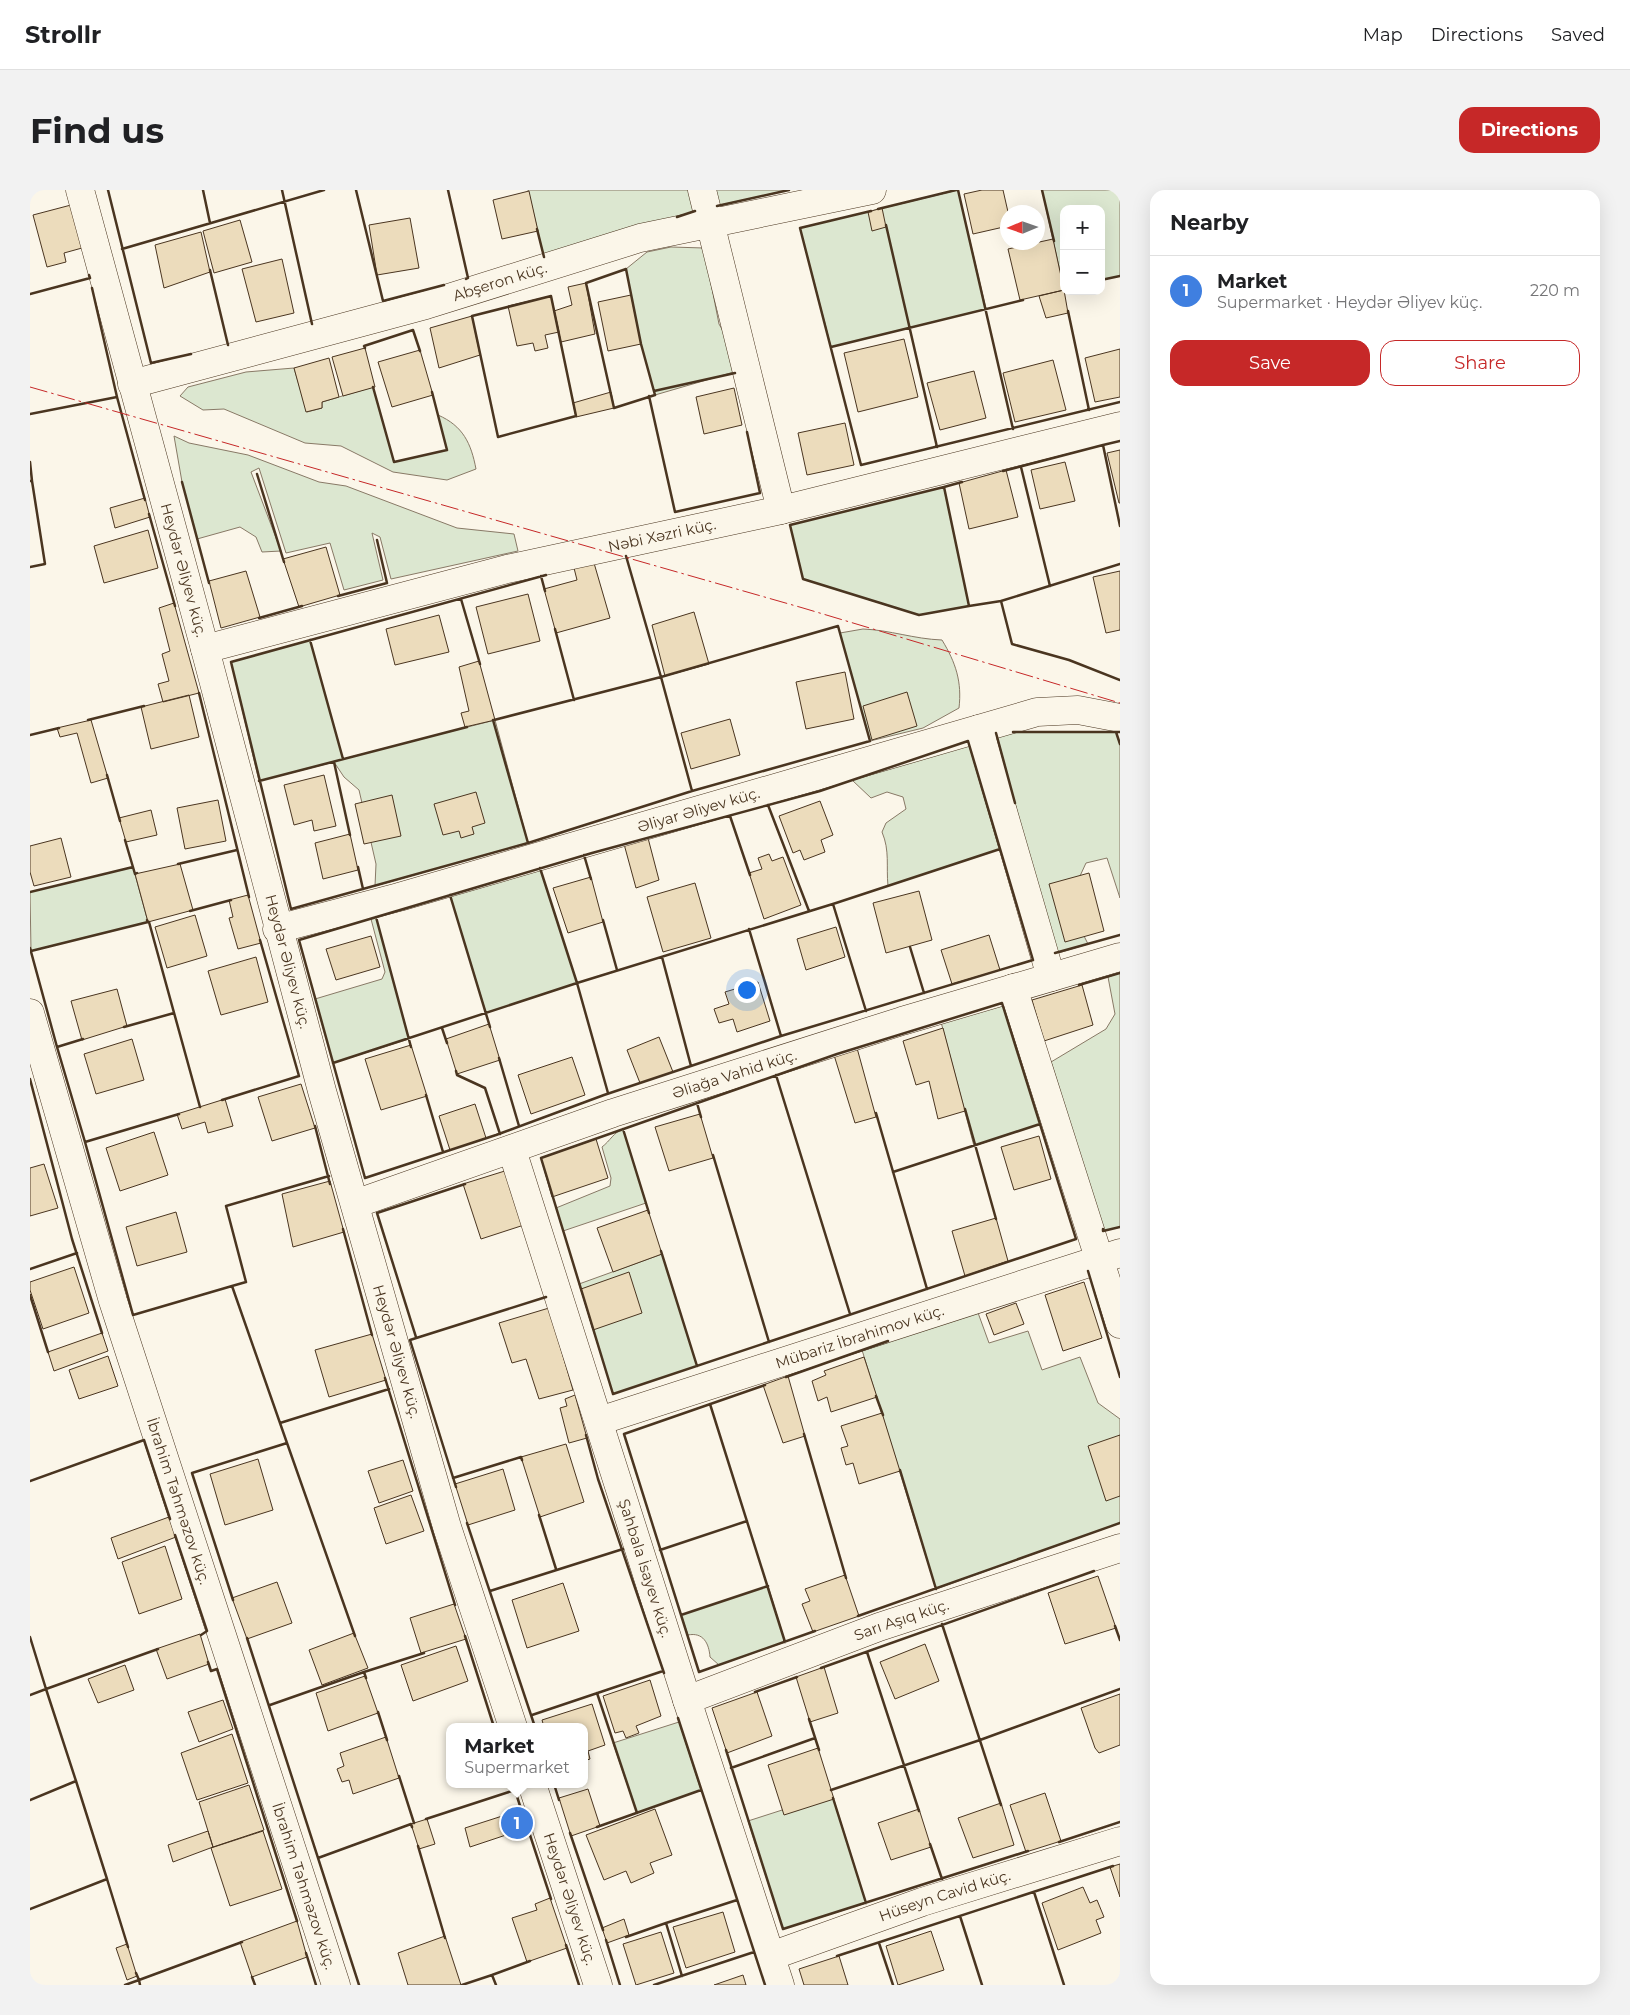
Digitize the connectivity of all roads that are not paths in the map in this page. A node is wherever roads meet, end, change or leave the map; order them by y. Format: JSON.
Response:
{"nodes":[{"id":1,"x":80,"y":190,"type":"edge"},
{"id":2,"x":702,"y":190,"type":"edge"},
{"id":3,"x":872,"y":190,"type":"edge"},
{"id":4,"x":710,"y":224,"type":"junction"},
{"id":5,"x":132,"y":384,"type":"junction"},
{"id":6,"x":1120,"y":426,"type":"edge"},
{"id":7,"x":781,"y":510,"type":"junction"},
{"id":8,"x":205,"y":649,"type":"junction"},
{"id":9,"x":1120,"y":718,"type":"edge"},
{"id":10,"x":979,"y":729,"type":"junction"},
{"id":11,"x":277,"y":929,"type":"junction"},
{"id":12,"x":1120,"y":957,"type":"edge"},
{"id":13,"x":1051,"y":977,"type":"junction"},
{"id":14,"x":1013,"y":988,"type":"junction"},
{"id":15,"x":30,"y":1014,"type":"edge"},
{"id":16,"x":512,"y":1150,"type":"junction"},
{"id":17,"x":354,"y":1204,"type":"junction"},
{"id":18,"x":1109,"y":1255,"type":"edge"},
{"id":19,"x":1120,"y":1324,"type":"edge"},
{"id":20,"x":599,"y":1421,"type":"junction"},
{"id":21,"x":1120,"y":1548,"type":"edge"},
{"id":22,"x":687,"y":1700,"type":"junction"},
{"id":23,"x":512,"y":1723,"type":"edge"},
{"id":24,"x":533,"y":1788,"type":"edge"},
{"id":25,"x":1120,"y":1841,"type":"edge"},
{"id":26,"x":771,"y":1956,"type":"junction"},
{"id":27,"x":336,"y":1985,"type":"edge"},
{"id":28,"x":598,"y":1985,"type":"edge"},
{"id":29,"x":780,"y":1985,"type":"edge"}],
"edges":[{"from":1,"to":5,"type":"street","name":"Heydər Əliyev küç."},
{"from":2,"to":4,"type":"street"},
{"from":3,"to":4,"type":"street","name":"Abşeron küç."},
{"from":4,"to":5,"type":"street","name":"Abşeron küç."},
{"from":4,"to":7,"type":"street"},
{"from":5,"to":8,"type":"street","name":"Heydər Əliyev küç."},
{"from":6,"to":7,"type":"street","name":"Nəbi Xəzri küç."},
{"from":7,"to":8,"type":"street","name":"Nəbi Xəzri küç."},
{"from":8,"to":11,"type":"street","name":"Heydər Əliyev küç."},
{"from":9,"to":10,"type":"street","name":"Əliyar Əliyev küç."},
{"from":10,"to":11,"type":"street","name":"Əliyar Əliyev küç."},
{"from":10,"to":13,"type":"street"},
{"from":11,"to":17,"type":"street","name":"Heydər Əliyev küç."},
{"from":12,"to":13,"type":"street","name":"Əliağa Vahid küç."},
{"from":13,"to":14,"type":"street","name":"Əliağa Vahid küç."},
{"from":14,"to":16,"type":"street","name":"Əliağa Vahid küç."},
{"from":14,"to":18,"type":"street"},
{"from":15,"to":27,"type":"street","name":"İbrahim Təhməzov küç."},
{"from":16,"to":17,"type":"street","name":"Əliağa Vahid küç."},
{"from":16,"to":20,"type":"street","name":"Şahbala İsayev küç."},
{"from":17,"to":23,"type":"street","name":"Heydər Əliyev küç."},
{"from":18,"to":19,"type":"street"},
{"from":18,"to":20,"type":"street","name":"Mübariz İbrahimov küç."},
{"from":20,"to":22,"type":"street","name":"Şahbala İsayev küç."},
{"from":21,"to":22,"type":"street","name":"Sarı Aşıq küç."},
{"from":22,"to":26,"type":"street","name":"Şahbala İsayev küç."},
{"from":24,"to":28,"type":"street","name":"Heydər Əliyev küç."},
{"from":25,"to":26,"type":"street","name":"Hüseyn Cavid küç."},
{"from":26,"to":29,"type":"street","name":"Şahbala İsayev küç."}]}
